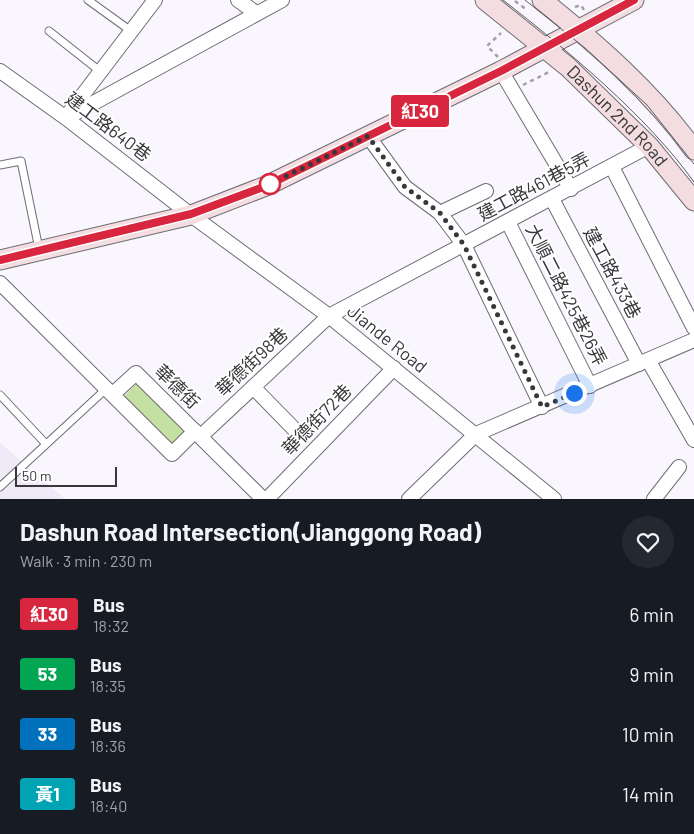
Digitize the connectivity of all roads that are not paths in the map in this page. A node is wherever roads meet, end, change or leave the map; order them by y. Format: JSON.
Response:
{"nodes":[{"id":1,"x":88,"y":0,"type":"edge"},
{"id":2,"x":155,"y":0,"type":"edge"},
{"id":3,"x":238,"y":0,"type":"edge"},
{"id":4,"x":282,"y":0,"type":"edge"},
{"id":5,"x":486,"y":0,"type":"edge"},
{"id":6,"x":634,"y":0,"type":"edge"},
{"id":7,"x":534,"y":5,"type":"edge"},
{"id":8,"x":256,"y":13,"type":"junction"},
{"id":9,"x":579,"y":30,"type":"junction"},
{"id":10,"x":48,"y":32,"type":"dead end"},
{"id":11,"x":131,"y":32,"type":"junction"},
{"id":12,"x":546,"y":47,"type":"junction"},
{"id":13,"x":0,"y":71,"type":"edge"},
{"id":14,"x":501,"y":71,"type":"junction"},
{"id":15,"x":101,"y":72,"type":"junction"},
{"id":16,"x":66,"y":118,"type":"junction"},
{"id":17,"x":368,"y":136,"type":"junction"},
{"id":18,"x":649,"y":146,"type":"junction"},
{"id":19,"x":694,"y":150,"type":"edge"},
{"id":20,"x":0,"y":166,"type":"edge"},
{"id":21,"x":612,"y":167,"type":"junction"},
{"id":22,"x":571,"y":189,"type":"junction"},
{"id":23,"x":486,"y":191,"type":"dead end"},
{"id":24,"x":552,"y":199,"type":"junction"},
{"id":25,"x":694,"y":201,"type":"edge"},
{"id":26,"x":440,"y":213,"type":"junction"},
{"id":27,"x":191,"y":214,"type":"junction"},
{"id":28,"x":508,"y":222,"type":"junction"},
{"id":29,"x":464,"y":245,"type":"junction"},
{"id":30,"x":40,"y":252,"type":"junction"},
{"id":31,"x":0,"y":260,"type":"edge"},
{"id":32,"x":0,"y":283,"type":"edge"},
{"id":33,"x":329,"y":316,"type":"junction"},
{"id":34,"x":694,"y":328,"type":"edge"},
{"id":35,"x":694,"y":340,"type":"edge"},
{"id":36,"x":643,"y":362,"type":"junction"},
{"id":37,"x":394,"y":368,"type":"junction"},
{"id":38,"x":590,"y":386,"type":"junction"},
{"id":39,"x":253,"y":387,"type":"junction"},
{"id":40,"x":110,"y":391,"type":"junction"},
{"id":41,"x":0,"y":395,"type":"edge"},
{"id":42,"x":542,"y":407,"type":"junction"},
{"id":43,"x":295,"y":430,"type":"dead end"},
{"id":44,"x":198,"y":434,"type":"junction"},
{"id":45,"x":476,"y":434,"type":"junction"},
{"id":46,"x":694,"y":440,"type":"edge"},
{"id":47,"x":46,"y":444,"type":"junction"},
{"id":48,"x":679,"y":467,"type":"dead end"},
{"id":49,"x":0,"y":487,"type":"edge"},
{"id":50,"x":263,"y":499,"type":"edge"},
{"id":51,"x":267,"y":499,"type":"edge"},
{"id":52,"x":409,"y":499,"type":"edge"},
{"id":53,"x":554,"y":499,"type":"edge"},
{"id":54,"x":654,"y":499,"type":"edge"}],
"edges":[{"from":1,"to":11,"type":"lane"},
{"from":2,"to":11,"type":"street"},
{"from":3,"to":8,"type":"street"},
{"from":4,"to":8,"type":"street"},
{"from":5,"to":12,"type":"street","name":"Dashun 2nd Road"},
{"from":6,"to":9,"type":"street"},
{"from":7,"to":9,"type":"street","name":"Dashun 2nd Road"},
{"from":8,"to":16,"type":"street"},
{"from":9,"to":12,"type":"street"},
{"from":9,"to":19,"type":"street","name":"Dashun 2nd Road"},
{"from":10,"to":15,"type":"lane"},
{"from":11,"to":15,"type":"street"},
{"from":12,"to":14,"type":"street"},
{"from":12,"to":18,"type":"street","name":"Dashun 2nd Road"},
{"from":13,"to":16,"type":"street","name":"建工路640巷"},
{"from":14,"to":17,"type":"street"},
{"from":14,"to":22,"type":"street"},
{"from":15,"to":16,"type":"street"},
{"from":16,"to":27,"type":"street","name":"建工路640巷"},
{"from":17,"to":26,"type":"street"},
{"from":17,"to":27,"type":"street"},
{"from":18,"to":21,"type":"street","name":"建工路461巷5弄"},
{"from":18,"to":25,"type":"street","name":"Dashun 2nd Road"},
{"from":20,"to":30,"type":"lane"},
{"from":21,"to":22,"type":"street","name":"建工路461巷5弄"},
{"from":21,"to":34,"type":"street"},
{"from":22,"to":24,"type":"street","name":"建工路461巷5弄"},
{"from":23,"to":26,"type":"street"},
{"from":24,"to":28,"type":"street","name":"建工路461巷5弄"},
{"from":24,"to":36,"type":"street","name":"建工路433巷"},
{"from":26,"to":29,"type":"street"},
{"from":27,"to":30,"type":"street"},
{"from":27,"to":33,"type":"street","name":"Jiande Road"},
{"from":28,"to":29,"type":"street","name":"建工路461巷5弄"},
{"from":28,"to":38,"type":"street","name":"大順二路425巷26弄"},
{"from":29,"to":33,"type":"street","name":"建工路461巷5弄"},
{"from":29,"to":42,"type":"street"},
{"from":30,"to":31,"type":"street"},
{"from":32,"to":40,"type":"street"},
{"from":33,"to":37,"type":"street","name":"Jiande Road"},
{"from":33,"to":39,"type":"street","name":"華德街98巷"},
{"from":35,"to":36,"type":"street"},
{"from":36,"to":38,"type":"street"},
{"from":36,"to":46,"type":"street","name":"建工路433巷"},
{"from":37,"to":45,"type":"street","name":"Jiande Road"},
{"from":37,"to":51,"type":"street","name":"華德街72巷"},
{"from":38,"to":42,"type":"street"},
{"from":39,"to":43,"type":"street"},
{"from":39,"to":44,"type":"street","name":"華德街98巷"},
{"from":40,"to":44,"type":"street","name":"華德街"},
{"from":40,"to":44,"type":"street","name":"華德街"},
{"from":40,"to":47,"type":"lane"},
{"from":41,"to":47,"type":"lane"},
{"from":42,"to":45,"type":"street"},
{"from":44,"to":50,"type":"street"},
{"from":45,"to":52,"type":"street"},
{"from":45,"to":53,"type":"street","name":"Jiande Road"},
{"from":47,"to":49,"type":"lane"},
{"from":48,"to":54,"type":"street"}]}
